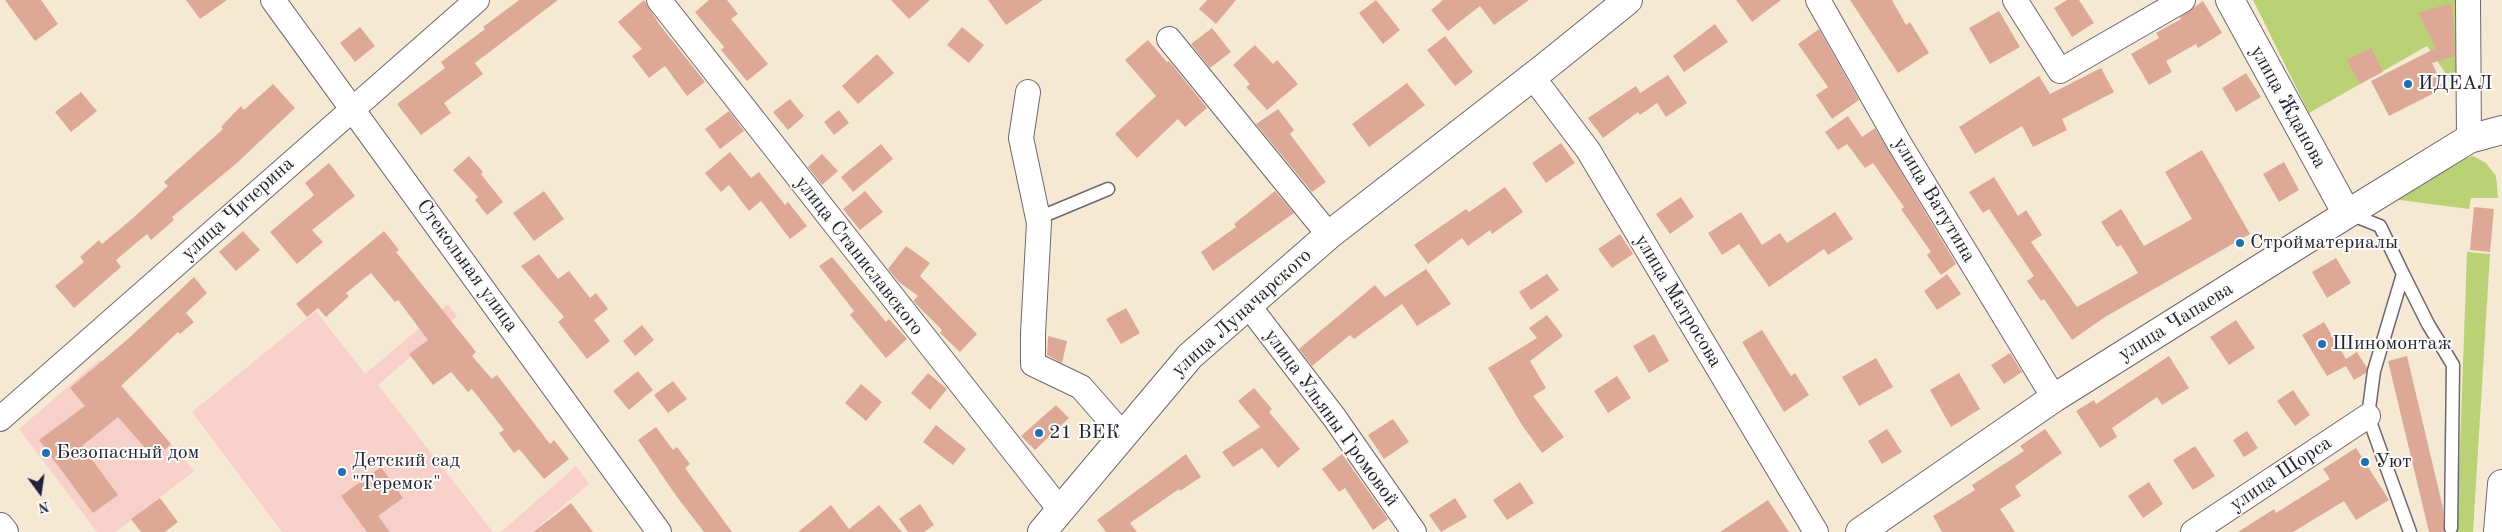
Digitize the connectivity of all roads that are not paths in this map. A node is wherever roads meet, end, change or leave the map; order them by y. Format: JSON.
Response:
{"nodes":[{"id":1,"x":274,"y":0,"type":"edge"},
{"id":2,"x":476,"y":0,"type":"edge"},
{"id":3,"x":660,"y":0,"type":"edge"},
{"id":4,"x":1628,"y":0,"type":"edge"},
{"id":5,"x":1818,"y":0,"type":"edge"},
{"id":6,"x":2015,"y":0,"type":"edge"},
{"id":7,"x":2183,"y":0,"type":"edge"},
{"id":8,"x":2230,"y":0,"type":"edge"},
{"id":9,"x":2468,"y":0,"type":"edge"},
{"id":10,"x":1169,"y":39,"type":"dead end"},
{"id":11,"x":1532,"y":76,"type":"junction"},
{"id":12,"x":1028,"y":92,"type":"dead end"},
{"id":13,"x":352,"y":108,"type":"junction"},
{"id":14,"x":2502,"y":130,"type":"edge"},
{"id":15,"x":2469,"y":139,"type":"junction"},
{"id":16,"x":1108,"y":190,"type":"dead end"},
{"id":17,"x":2347,"y":214,"type":"junction"},
{"id":18,"x":1039,"y":223,"type":"junction"},
{"id":19,"x":1329,"y":235,"type":"junction"},
{"id":20,"x":2403,"y":274,"type":"junction"},
{"id":21,"x":1248,"y":305,"type":"junction"},
{"id":22,"x":2054,"y":398,"type":"junction"},
{"id":23,"x":2368,"y":416,"type":"junction"},
{"id":24,"x":0,"y":419,"type":"edge"},
{"id":25,"x":1123,"y":435,"type":"junction"},
{"id":26,"x":2502,"y":484,"type":"edge"},
{"id":27,"x":1061,"y":511,"type":"junction"},
{"id":28,"x":0,"y":526,"type":"edge"},
{"id":29,"x":2451,"y":528,"type":"dead end"},
{"id":30,"x":4,"y":532,"type":"edge"},
{"id":31,"x":659,"y":532,"type":"edge"},
{"id":32,"x":1042,"y":532,"type":"edge"},
{"id":33,"x":1414,"y":532,"type":"edge"},
{"id":34,"x":1816,"y":532,"type":"edge"},
{"id":35,"x":1860,"y":532,"type":"edge"},
{"id":36,"x":2193,"y":532,"type":"edge"},
{"id":37,"x":2410,"y":532,"type":"edge"},
{"id":38,"x":2498,"y":532,"type":"edge"}],
"edges":[{"from":1,"to":13,"type":"street","name":"Стекольная улица"},
{"from":2,"to":13,"type":"street","name":"улица Чичерина"},
{"from":3,"to":27,"type":"street","name":"улица Станиславского"},
{"from":4,"to":11,"type":"main road","name":"улица Луначарского"},
{"from":5,"to":22,"type":"street","name":"улица Ватутина"},
{"from":6,"to":7,"type":"street"},
{"from":8,"to":17,"type":"main road","name":"улица Жданова"},
{"from":9,"to":15,"type":"street"},
{"from":10,"to":19,"type":"street","name":"улица Луначарского"},
{"from":11,"to":19,"type":"main road","name":"улица Луначарского"},
{"from":11,"to":34,"type":"street","name":"улица Матросова"},
{"from":12,"to":18,"type":"street"},
{"from":13,"to":24,"type":"street","name":"улица Чичерина"},
{"from":13,"to":31,"type":"street","name":"Стекольная улица"},
{"from":14,"to":15,"type":"main road","name":"улица Чапаева"},
{"from":15,"to":17,"type":"main road","name":"улица Чапаева"},
{"from":16,"to":18,"type":"lane"},
{"from":17,"to":20,"type":"lane"},
{"from":17,"to":22,"type":"main road","name":"улица Чапаева"},
{"from":18,"to":25,"type":"street"},
{"from":19,"to":21,"type":"main road","name":"улица Луначарского"},
{"from":20,"to":23,"type":"lane"},
{"from":20,"to":29,"type":"lane"},
{"from":21,"to":25,"type":"main road","name":"улица Луначарского"},
{"from":21,"to":33,"type":"street","name":"улица Ульяны Громовой"},
{"from":22,"to":35,"type":"main road","name":"улица Чапаева"},
{"from":23,"to":36,"type":"street","name":"улица Щорса"},
{"from":23,"to":37,"type":"lane"},
{"from":25,"to":27,"type":"main road","name":"улица Луначарского"},
{"from":26,"to":38,"type":"main road"},
{"from":27,"to":32,"type":"main road","name":"улица Луначарского"},
{"from":28,"to":30,"type":"main road"}]}
